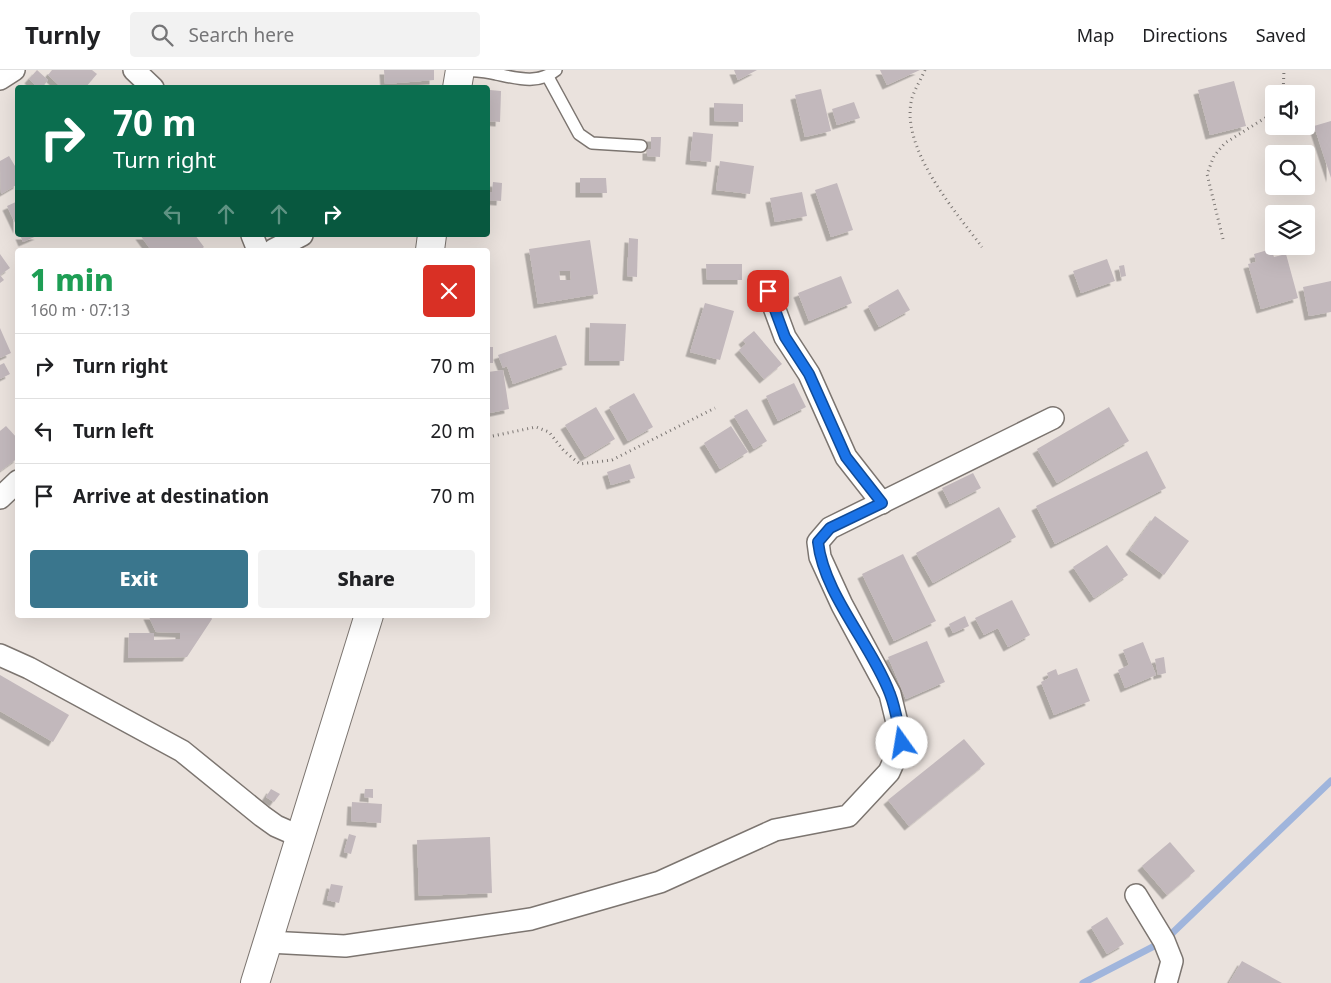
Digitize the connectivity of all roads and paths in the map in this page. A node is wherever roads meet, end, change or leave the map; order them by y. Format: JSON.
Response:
{"nodes":[{"id":1,"x":14,"y":70,"type":"edge"},
{"id":2,"x":134,"y":70,"type":"edge"},
{"id":3,"x":460,"y":70,"type":"edge"},
{"id":4,"x":925,"y":70,"type":"edge"},
{"id":5,"x":1284,"y":70,"type":"edge"},
{"id":6,"x":552,"y":73,"type":"edge"},
{"id":7,"x":0,"y":79,"type":"edge"},
{"id":8,"x":150,"y":85,"type":"edge"},
{"id":9,"x":457,"y":85,"type":"edge"},
{"id":10,"x":1283,"y":85,"type":"edge"},
{"id":11,"x":1265,"y":118,"type":"edge"},
{"id":12,"x":641,"y":146,"type":"dead end"},
{"id":13,"x":298,"y":237,"type":"edge"},
{"id":14,"x":1223,"y":239,"type":"dead end"},
{"id":15,"x":982,"y":247,"type":"dead end"},
{"id":16,"x":277,"y":248,"type":"edge"},
{"id":17,"x":768,"y":291,"type":"dead end"},
{"id":18,"x":715,"y":408,"type":"dead end"},
{"id":19,"x":1053,"y":418,"type":"dead end"},
{"id":20,"x":490,"y":437,"type":"edge"},
{"id":21,"x":15,"y":484,"type":"edge"},
{"id":22,"x":0,"y":498,"type":"edge"},
{"id":23,"x":882,"y":503,"type":"junction"},
{"id":24,"x":368,"y":618,"type":"edge"},
{"id":25,"x":0,"y":655,"type":"edge"},
{"id":26,"x":302,"y":837,"type":"junction"},
{"id":27,"x":1136,"y":895,"type":"dead end"},
{"id":28,"x":268,"y":942,"type":"junction"},
{"id":29,"x":255,"y":983,"type":"edge"},
{"id":30,"x":1166,"y":983,"type":"edge"}],
"edges":[{"from":1,"to":7,"type":"street"},
{"from":2,"to":8,"type":"street"},
{"from":3,"to":6,"type":"lane"},
{"from":3,"to":9,"type":"main road"},
{"from":4,"to":15,"type":"path"},
{"from":5,"to":10,"type":"path"},
{"from":6,"to":12,"type":"lane"},
{"from":11,"to":14,"type":"path"},
{"from":13,"to":16,"type":"street"},
{"from":17,"to":23,"type":"street"},
{"from":18,"to":20,"type":"path"},
{"from":19,"to":23,"type":"street"},
{"from":21,"to":22,"type":"street"},
{"from":23,"to":28,"type":"street"},
{"from":24,"to":26,"type":"main road"},
{"from":25,"to":26,"type":"street"},
{"from":26,"to":28,"type":"main road"},
{"from":27,"to":30,"type":"street"},
{"from":28,"to":29,"type":"main road"}]}
